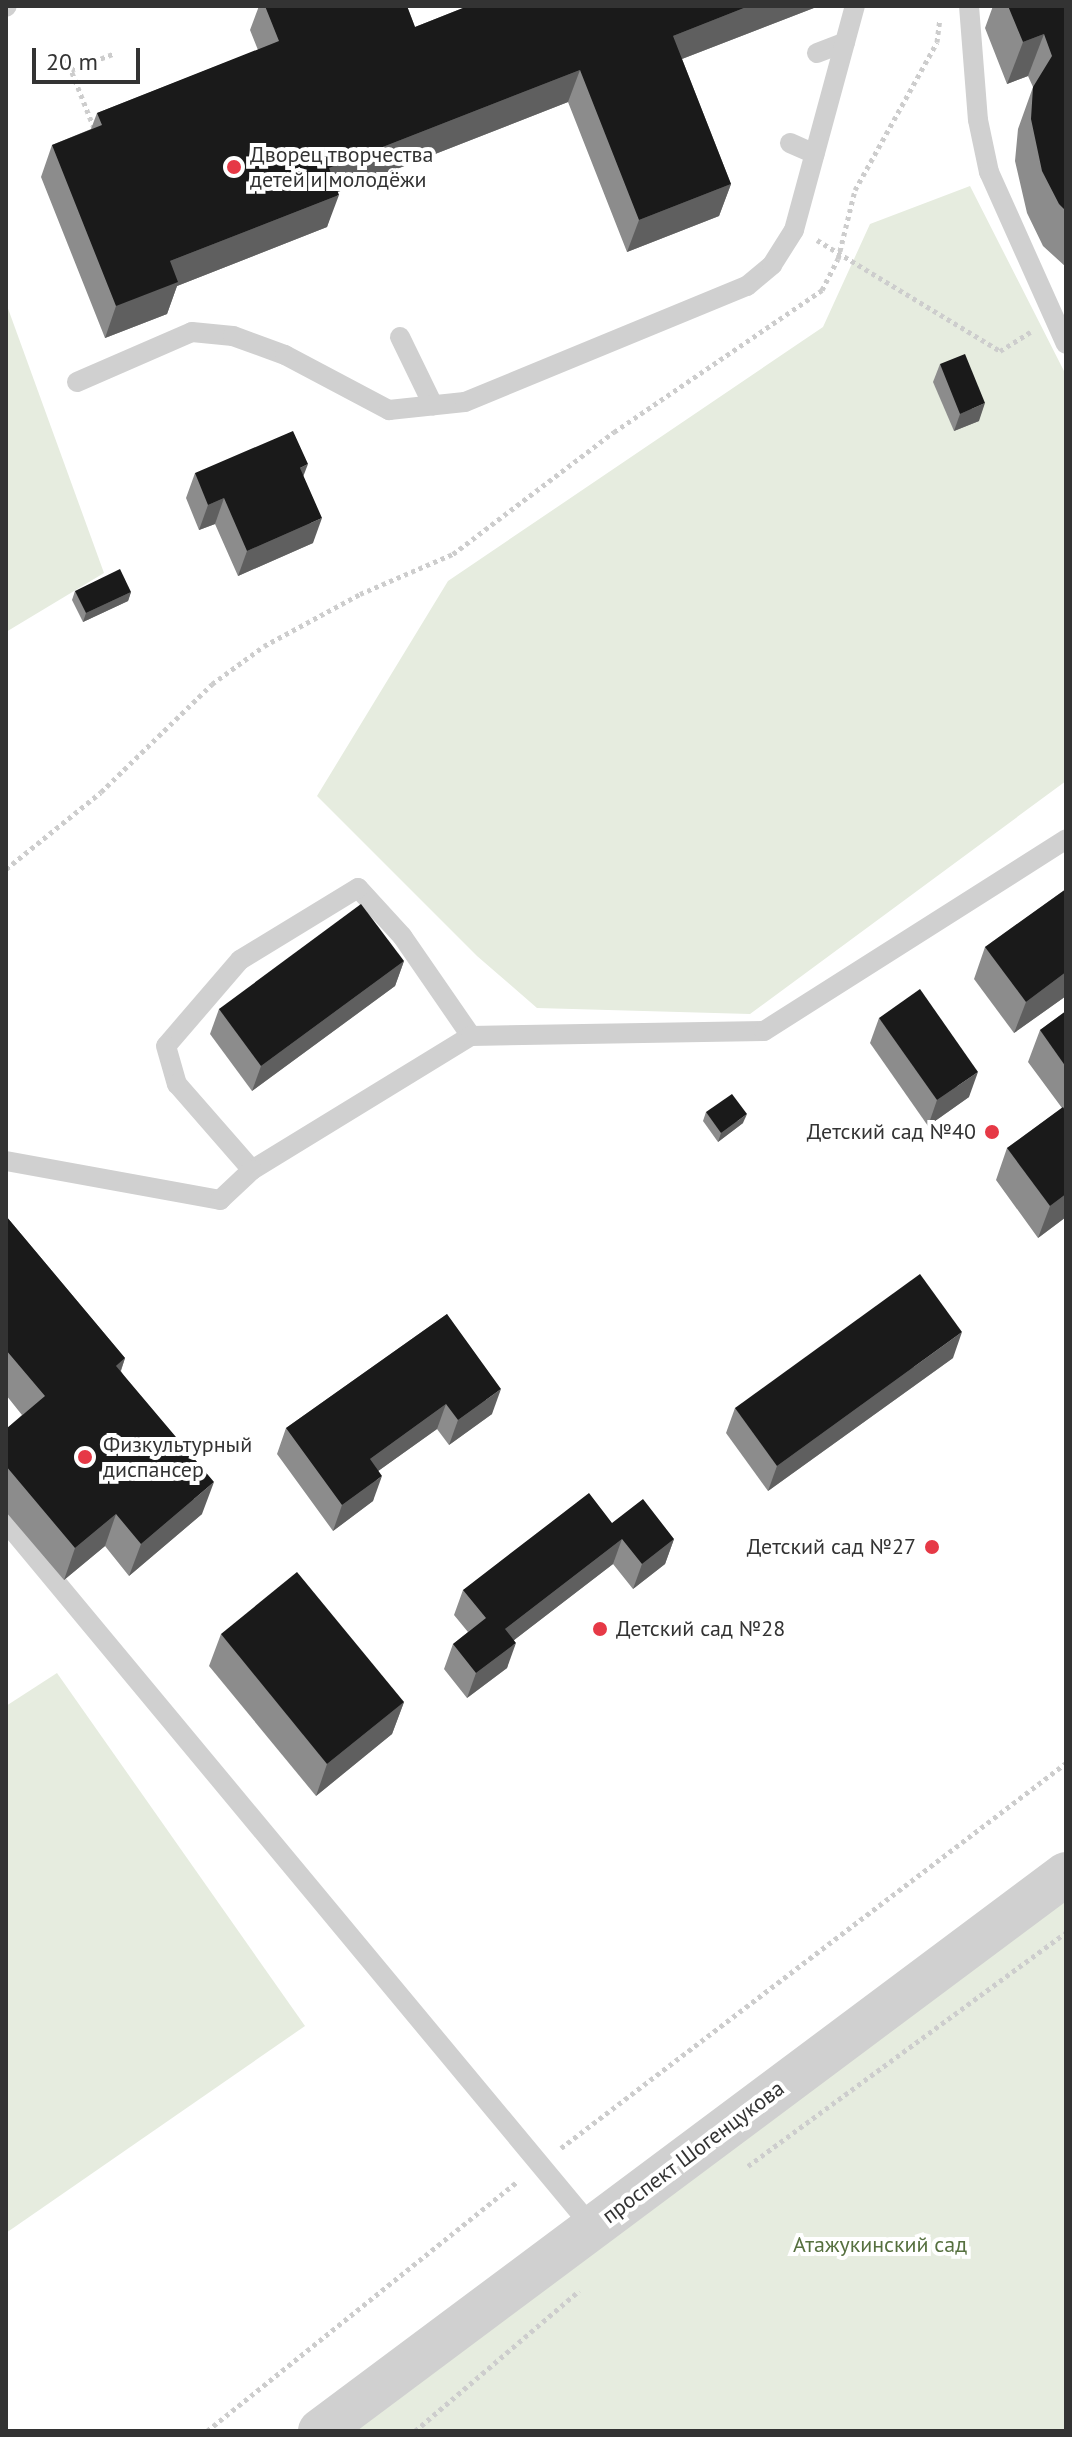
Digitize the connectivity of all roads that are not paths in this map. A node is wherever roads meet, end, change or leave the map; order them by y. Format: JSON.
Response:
{"nodes":[{"id":1,"x":855,"y":6,"type":"edge"},
{"id":2,"x":969,"y":6,"type":"edge"},
{"id":3,"x":845,"y":42,"type":"junction"},
{"id":4,"x":817,"y":53,"type":"dead end"},
{"id":5,"x":790,"y":143,"type":"dead end"},
{"id":6,"x":815,"y":154,"type":"junction"},
{"id":7,"x":400,"y":337,"type":"dead end"},
{"id":8,"x":1066,"y":344,"type":"edge"},
{"id":9,"x":77,"y":382,"type":"dead end"},
{"id":10,"x":433,"y":405,"type":"junction"},
{"id":11,"x":1066,"y":839,"type":"edge"},
{"id":12,"x":471,"y":1036,"type":"junction"},
{"id":13,"x":6,"y":1161,"type":"edge"},
{"id":14,"x":252,"y":1170,"type":"junction"},
{"id":15,"x":6,"y":1522,"type":"edge"},
{"id":16,"x":1066,"y":1874,"type":"edge"},
{"id":17,"x":592,"y":2227,"type":"junction"},
{"id":18,"x":320,"y":2431,"type":"edge"}],
"edges":[{"from":1,"to":3,"type":"lane"},
{"from":2,"to":8,"type":"lane"},
{"from":3,"to":4,"type":"lane"},
{"from":3,"to":6,"type":"lane"},
{"from":5,"to":6,"type":"lane"},
{"from":6,"to":10,"type":"lane"},
{"from":7,"to":10,"type":"lane"},
{"from":9,"to":10,"type":"lane"},
{"from":11,"to":12,"type":"lane"},
{"from":12,"to":14,"type":"lane"},
{"from":12,"to":14,"type":"lane"},
{"from":13,"to":14,"type":"lane"},
{"from":15,"to":17,"type":"lane"},
{"from":16,"to":17,"type":"street","name":"проспект Шогенцукова"},
{"from":17,"to":18,"type":"street","name":"проспект Шогенцукова"}]}
